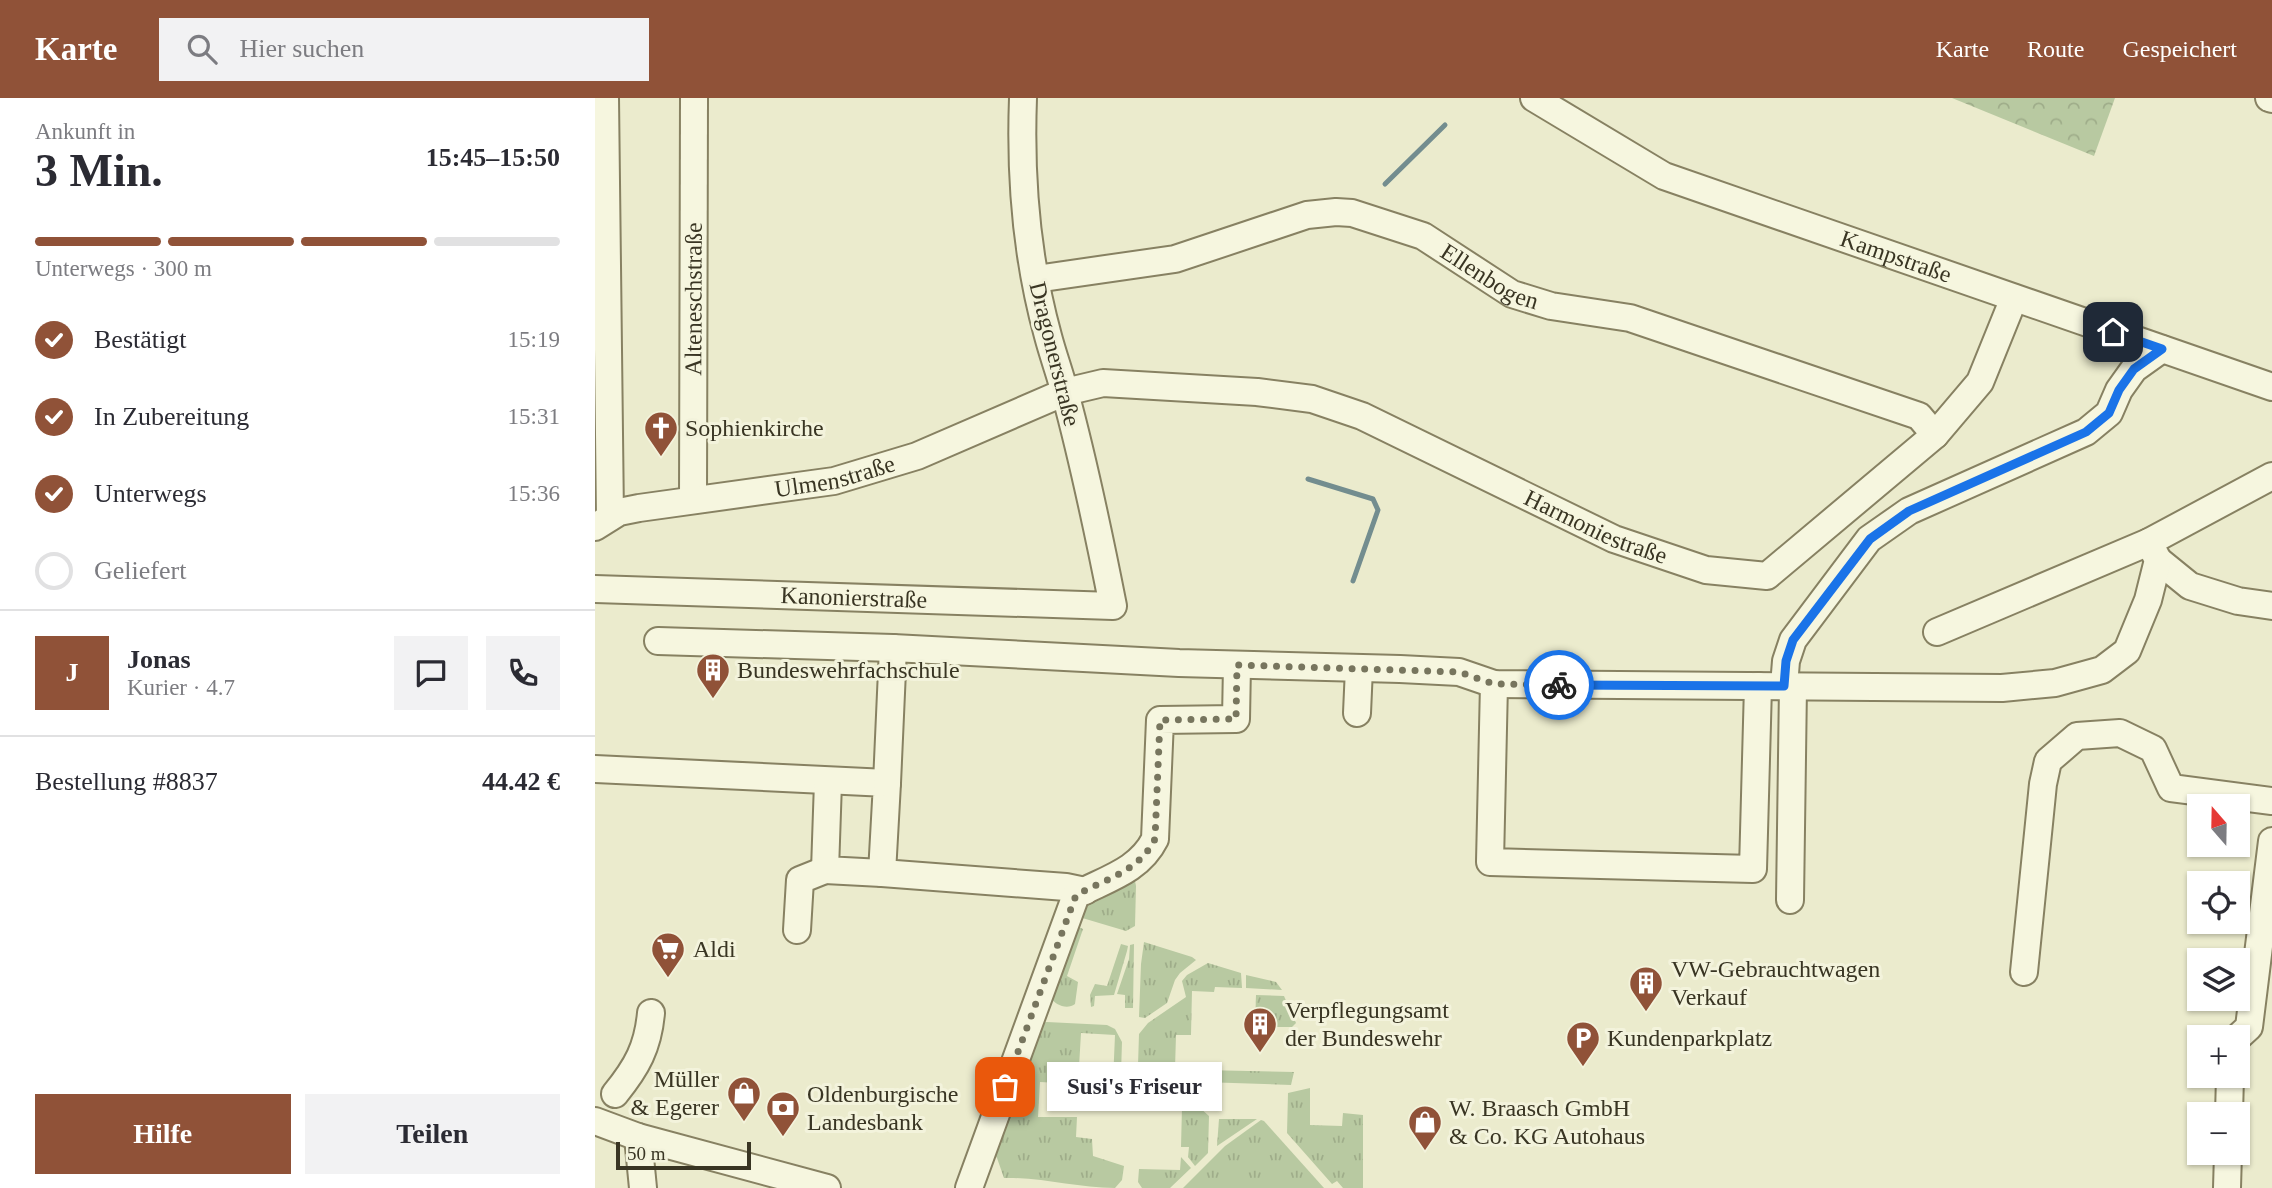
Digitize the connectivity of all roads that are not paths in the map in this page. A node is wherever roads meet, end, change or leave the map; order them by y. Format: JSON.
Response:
{"nodes":[{"id":1,"x":605,"y":98,"type":"edge"},
{"id":2,"x":694,"y":98,"type":"edge"},
{"id":3,"x":1023,"y":98,"type":"edge"},
{"id":4,"x":1534,"y":98,"type":"edge"},
{"id":5,"x":1036,"y":279,"type":"junction"},
{"id":6,"x":2014,"y":298,"type":"junction"},
{"id":7,"x":2162,"y":349,"type":"junction"},
{"id":8,"x":2272,"y":387,"type":"edge"},
{"id":9,"x":1065,"y":392,"type":"junction"},
{"id":10,"x":1935,"y":435,"type":"junction"},
{"id":11,"x":2272,"y":477,"type":"edge"},
{"id":12,"x":693,"y":500,"type":"junction"},
{"id":13,"x":603,"y":522,"type":"edge"},
{"id":14,"x":2153,"y":551,"type":"junction"},
{"id":15,"x":595,"y":589,"type":"edge"},
{"id":16,"x":1113,"y":606,"type":"joint"},
{"id":17,"x":2272,"y":606,"type":"edge"},
{"id":18,"x":1937,"y":632,"type":"dead end"},
{"id":19,"x":658,"y":641,"type":"dead end"},
{"id":20,"x":893,"y":648,"type":"junction"},
{"id":21,"x":1237,"y":665,"type":"junction"},
{"id":22,"x":1359,"y":668,"type":"junction"},
{"id":23,"x":1494,"y":684,"type":"junction"},
{"id":24,"x":1758,"y":686,"type":"junction"},
{"id":25,"x":1789,"y":686,"type":"junction"},
{"id":26,"x":1357,"y":713,"type":"dead end"},
{"id":27,"x":595,"y":769,"type":"edge"},
{"id":28,"x":828,"y":782,"type":"junction"},
{"id":29,"x":887,"y":783,"type":"junction"},
{"id":30,"x":2272,"y":801,"type":"edge"},
{"id":31,"x":2272,"y":842,"type":"edge"},
{"id":32,"x":825,"y":870,"type":"junction"},
{"id":33,"x":882,"y":873,"type":"junction"},
{"id":34,"x":1084,"y":891,"type":"junction"},
{"id":35,"x":1790,"y":900,"type":"dead end"},
{"id":36,"x":797,"y":930,"type":"dead end"},
{"id":37,"x":2024,"y":972,"type":"dead end"},
{"id":38,"x":650,"y":1013,"type":"dead end"},
{"id":39,"x":2253,"y":1032,"type":"edge"},
{"id":40,"x":615,"y":1094,"type":"dead end"},
{"id":41,"x":595,"y":1121,"type":"edge"},
{"id":42,"x":638,"y":1137,"type":"junction"},
{"id":43,"x":2228,"y":1165,"type":"edge"},
{"id":44,"x":643,"y":1188,"type":"edge"},
{"id":45,"x":827,"y":1188,"type":"edge"},
{"id":46,"x":969,"y":1188,"type":"edge"},
{"id":47,"x":2227,"y":1188,"type":"edge"}],
"edges":[{"from":1,"to":13,"type":"street"},
{"from":2,"to":12,"type":"street","name":"Alteneschstraße"},
{"from":3,"to":5,"type":"street","name":"Dragonerstraße"},
{"from":4,"to":6,"type":"street","name":"Kampstraße"},
{"from":5,"to":9,"type":"street","name":"Dragonerstraße"},
{"from":5,"to":10,"type":"street","name":"Ellenbogen"},
{"from":6,"to":7,"type":"street","name":"Kampstraße"},
{"from":6,"to":10,"type":"street","name":"Harmoniestraße"},
{"from":7,"to":8,"type":"street","name":"Kampstraße"},
{"from":7,"to":25,"type":"street"},
{"from":9,"to":10,"type":"street","name":"Harmoniestraße"},
{"from":9,"to":12,"type":"street","name":"Ulmenstraße"},
{"from":9,"to":16,"type":"street","name":"Dragonerstraße"},
{"from":11,"to":14,"type":"street"},
{"from":12,"to":13,"type":"street","name":"Ulmenstraße"},
{"from":14,"to":17,"type":"street"},
{"from":14,"to":18,"type":"street"},
{"from":14,"to":25,"type":"street"},
{"from":15,"to":16,"type":"street","name":"Kanonierstraße"},
{"from":19,"to":20,"type":"street"},
{"from":20,"to":21,"type":"street"},
{"from":20,"to":29,"type":"street"},
{"from":21,"to":22,"type":"street"},
{"from":21,"to":34,"type":"street"},
{"from":22,"to":23,"type":"street"},
{"from":22,"to":26,"type":"street"},
{"from":23,"to":24,"type":"street"},
{"from":23,"to":24,"type":"street"},
{"from":24,"to":25,"type":"street"},
{"from":25,"to":35,"type":"street"},
{"from":27,"to":28,"type":"street"},
{"from":28,"to":29,"type":"street"},
{"from":28,"to":32,"type":"street"},
{"from":29,"to":33,"type":"street"},
{"from":30,"to":37,"type":"street"},
{"from":31,"to":39,"type":"street"},
{"from":32,"to":33,"type":"street"},
{"from":32,"to":36,"type":"street"},
{"from":33,"to":34,"type":"street"},
{"from":34,"to":46,"type":"street"},
{"from":38,"to":40,"type":"street"},
{"from":41,"to":42,"type":"street"},
{"from":42,"to":44,"type":"street"},
{"from":42,"to":45,"type":"street"},
{"from":43,"to":47,"type":"street"}]}
